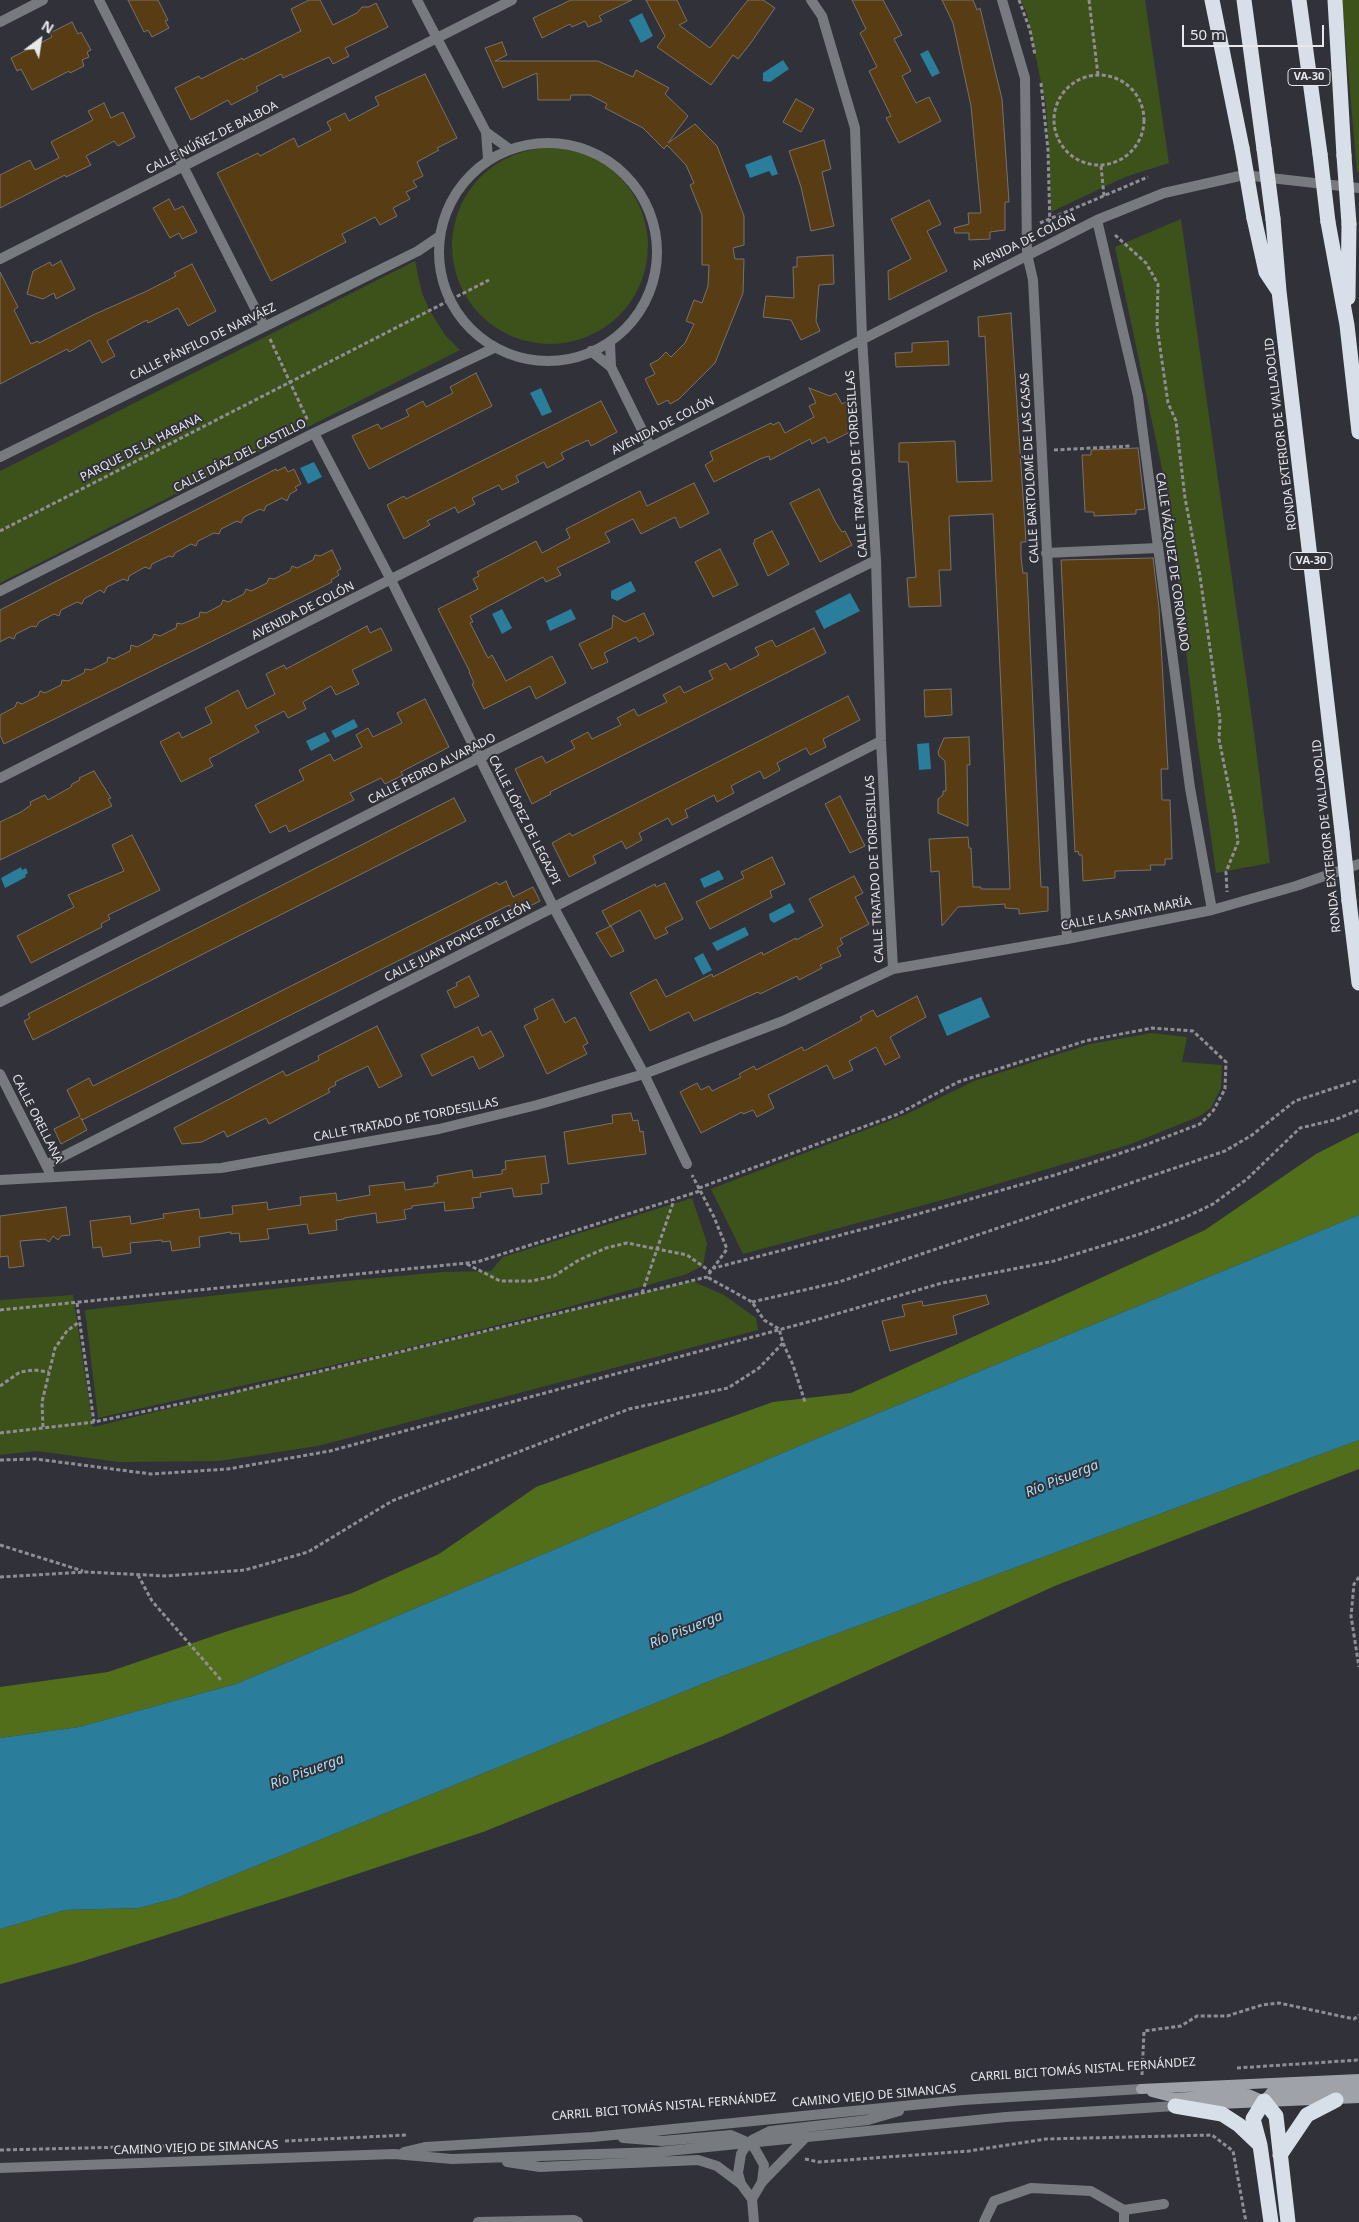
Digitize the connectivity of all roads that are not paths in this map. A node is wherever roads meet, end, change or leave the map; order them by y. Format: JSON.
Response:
{"nodes":[{"id":1,"x":43,"y":0,"type":"edge"},
{"id":2,"x":99,"y":0,"type":"edge"},
{"id":3,"x":417,"y":0,"type":"edge"},
{"id":4,"x":512,"y":0,"type":"edge"},
{"id":5,"x":811,"y":0,"type":"edge"},
{"id":6,"x":1002,"y":0,"type":"edge"},
{"id":7,"x":1212,"y":0,"type":"edge"},
{"id":8,"x":1244,"y":0,"type":"edge"},
{"id":9,"x":1299,"y":0,"type":"edge"},
{"id":10,"x":1335,"y":0,"type":"edge"},
{"id":11,"x":0,"y":22,"type":"edge"},
{"id":12,"x":436,"y":38,"type":"junction"},
{"id":13,"x":486,"y":132,"type":"junction"},
{"id":14,"x":508,"y":148,"type":"junction"},
{"id":15,"x":488,"y":159,"type":"junction"},
{"id":16,"x":182,"y":167,"type":"junction"},
{"id":17,"x":1359,"y":188,"type":"edge"},
{"id":18,"x":1098,"y":220,"type":"junction"},
{"id":19,"x":440,"y":236,"type":"junction"},
{"id":20,"x":418,"y":251,"type":"junction"},
{"id":21,"x":1027,"y":254,"type":"junction"},
{"id":22,"x":439,"y":255,"type":"junction"},
{"id":23,"x":0,"y":259,"type":"edge"},
{"id":24,"x":1279,"y":291,"type":"junction"},
{"id":25,"x":1347,"y":325,"type":"junction"},
{"id":26,"x":264,"y":326,"type":"junction"},
{"id":27,"x":862,"y":338,"type":"junction"},
{"id":28,"x":610,"y":343,"type":"junction"},
{"id":29,"x":494,"y":348,"type":"junction"},
{"id":30,"x":591,"y":351,"type":"junction"},
{"id":31,"x":611,"y":367,"type":"junction"},
{"id":32,"x":1359,"y":432,"type":"edge"},
{"id":33,"x":314,"y":433,"type":"junction"},
{"id":34,"x":650,"y":446,"type":"junction"},
{"id":35,"x":0,"y":457,"type":"edge"},
{"id":36,"x":1158,"y":548,"type":"junction"},
{"id":37,"x":1046,"y":553,"type":"junction"},
{"id":38,"x":876,"y":560,"type":"junction"},
{"id":39,"x":391,"y":580,"type":"junction"},
{"id":40,"x":0,"y":591,"type":"edge"},
{"id":41,"x":881,"y":741,"type":"junction"},
{"id":42,"x":479,"y":758,"type":"junction"},
{"id":43,"x":0,"y":778,"type":"edge"},
{"id":44,"x":1359,"y":864,"type":"edge"},
{"id":45,"x":554,"y":908,"type":"junction"},
{"id":46,"x":1212,"y":910,"type":"junction"},
{"id":47,"x":1067,"y":939,"type":"junction"},
{"id":48,"x":893,"y":970,"type":"junction"},
{"id":49,"x":1359,"y":983,"type":"edge"},
{"id":50,"x":0,"y":1002,"type":"edge"},
{"id":51,"x":0,"y":1074,"type":"edge"},
{"id":52,"x":644,"y":1074,"type":"junction"},
{"id":53,"x":687,"y":1164,"type":"dead end"},
{"id":54,"x":46,"y":1165,"type":"junction"},
{"id":55,"x":51,"y":1176,"type":"junction"},
{"id":56,"x":0,"y":1180,"type":"edge"},
{"id":57,"x":1359,"y":2079,"type":"edge"},
{"id":58,"x":1359,"y":2088,"type":"edge"},
{"id":59,"x":1141,"y":2089,"type":"junction"},
{"id":60,"x":1359,"y":2098,"type":"edge"},
{"id":61,"x":1336,"y":2100,"type":"junction"},
{"id":62,"x":1264,"y":2101,"type":"junction"},
{"id":63,"x":929,"y":2104,"type":"junction"},
{"id":64,"x":1175,"y":2106,"type":"junction"},
{"id":65,"x":593,"y":2136,"type":"junction"},
{"id":66,"x":806,"y":2137,"type":"junction"},
{"id":67,"x":748,"y":2142,"type":"junction"},
{"id":68,"x":1260,"y":2145,"type":"junction"},
{"id":69,"x":394,"y":2154,"type":"junction"},
{"id":70,"x":1280,"y":2155,"type":"junction"},
{"id":71,"x":479,"y":2158,"type":"junction"},
{"id":72,"x":0,"y":2168,"type":"edge"},
{"id":73,"x":762,"y":2182,"type":"junction"},
{"id":74,"x":741,"y":2184,"type":"junction"},
{"id":75,"x":752,"y":2198,"type":"junction"},
{"id":76,"x":1164,"y":2204,"type":"dead end"},
{"id":77,"x":1124,"y":2210,"type":"junction"},
{"id":78,"x":478,"y":2222,"type":"edge"},
{"id":79,"x":578,"y":2222,"type":"edge"},
{"id":80,"x":754,"y":2222,"type":"edge"},
{"id":81,"x":984,"y":2222,"type":"edge"},
{"id":82,"x":1124,"y":2222,"type":"edge"},
{"id":83,"x":1271,"y":2222,"type":"edge"},
{"id":84,"x":1288,"y":2222,"type":"edge"}],
"edges":[{"from":1,"to":11,"type":"street"},
{"from":2,"to":16,"type":"street"},
{"from":3,"to":12,"type":"street"},
{"from":4,"to":12,"type":"street"},
{"from":5,"to":27,"type":"street","name":"CALLE TRATADO DE TORDESILLAS"},
{"from":6,"to":21,"type":"street","name":"CALLE BARTOLOMÉ DE LAS CASAS"},
{"from":7,"to":24,"type":"highway","bridge":true},
{"from":8,"to":24,"type":"highway","name":"RONDA EXTERIOR DE VALLADOLID","number":"VA-30","bridge":true},
{"from":9,"to":25,"type":"highway","number":"VA-30","bridge":true},
{"from":10,"to":25,"type":"highway","bridge":true},
{"from":12,"to":13,"type":"street"},
{"from":12,"to":16,"type":"street","name":"CALLE NÚÑEZ DE BALBOA"},
{"from":13,"to":14,"type":"street"},
{"from":13,"to":15,"type":"street"},
{"from":14,"to":15,"type":"street"},
{"from":14,"to":28,"type":"street"},
{"from":15,"to":19,"type":"street"},
{"from":16,"to":23,"type":"street","name":"CALLE NÚÑEZ DE BALBOA"},
{"from":16,"to":26,"type":"street"},
{"from":17,"to":18,"type":"street","name":"AVENIDA DE COLÓN"},
{"from":18,"to":21,"type":"street","name":"AVENIDA DE COLÓN"},
{"from":18,"to":36,"type":"street","name":"CALLE VÁZQUEZ DE CORONADO"},
{"from":19,"to":20,"type":"street","name":"CALLE PÁNFILO DE NARVÁEZ"},
{"from":19,"to":22,"type":"street"},
{"from":20,"to":22,"type":"street"},
{"from":20,"to":26,"type":"street","name":"CALLE PÁNFILO DE NARVÁEZ"},
{"from":21,"to":27,"type":"street","name":"AVENIDA DE COLÓN"},
{"from":21,"to":37,"type":"street","name":"CALLE BARTOLOMÉ DE LAS CASAS"},
{"from":22,"to":29,"type":"street"},
{"from":24,"to":49,"type":"highway","name":"RONDA EXTERIOR DE VALLADOLID","number":"VA-30","bridge":true},
{"from":25,"to":32,"type":"highway","number":"VA-30"},
{"from":26,"to":35,"type":"street","name":"CALLE PÁNFILO DE NARVÁEZ"},
{"from":27,"to":34,"type":"street","name":"AVENIDA DE COLÓN"},
{"from":27,"to":38,"type":"street","name":"CALLE TRATADO DE TORDESILLAS"},
{"from":28,"to":30,"type":"street"},
{"from":28,"to":31,"type":"street"},
{"from":29,"to":30,"type":"street"},
{"from":29,"to":33,"type":"street","name":"CALLE DÍAZ DEL CASTILLO"},
{"from":30,"to":31,"type":"street"},
{"from":31,"to":34,"type":"street"},
{"from":33,"to":39,"type":"street","name":"CALLE LÓPEZ DE LEGAZPI"},
{"from":33,"to":40,"type":"street","name":"CALLE DÍAZ DEL CASTILLO"},
{"from":34,"to":39,"type":"street","name":"AVENIDA DE COLÓN"},
{"from":36,"to":37,"type":"street"},
{"from":36,"to":46,"type":"street","name":"CALLE VÁZQUEZ DE CORONADO"},
{"from":37,"to":47,"type":"street","name":"CALLE BARTOLOMÉ DE LAS CASAS"},
{"from":38,"to":41,"type":"street","name":"CALLE TRATADO DE TORDESILLAS"},
{"from":38,"to":42,"type":"street","name":"CALLE PEDRO ALVARADO"},
{"from":39,"to":42,"type":"street","name":"CALLE LÓPEZ DE LEGAZPI"},
{"from":39,"to":43,"type":"street","name":"AVENIDA DE COLÓN"},
{"from":41,"to":45,"type":"street","name":"CALLE JUAN PONCE DE LEÓN"},
{"from":41,"to":48,"type":"street","name":"CALLE TRATADO DE TORDESILLAS"},
{"from":42,"to":45,"type":"street","name":"CALLE LÓPEZ DE LEGAZPI"},
{"from":42,"to":50,"type":"street","name":"CALLE PEDRO ALVARADO"},
{"from":44,"to":46,"type":"street","name":"CALLE LA SANTA MARÍA"},
{"from":45,"to":52,"type":"street","name":"CALLE LÓPEZ DE LEGAZPI"},
{"from":45,"to":54,"type":"street","name":"CALLE JUAN PONCE DE LEÓN"},
{"from":46,"to":47,"type":"street","name":"CALLE LA SANTA MARÍA"},
{"from":47,"to":48,"type":"street","name":"CALLE LA SANTA MARÍA"},
{"from":48,"to":52,"type":"street","name":"CALLE TRATADO DE TORDESILLAS"},
{"from":51,"to":54,"type":"street","name":"CALLE ORELLANA"},
{"from":52,"to":53,"type":"street","name":"CALLE LÓPEZ DE LEGAZPI"},
{"from":52,"to":55,"type":"street","name":"CALLE TRATADO DE TORDESILLAS"},
{"from":54,"to":55,"type":"street","name":"CALLE ORELLANA"},
{"from":55,"to":56,"type":"street","name":"CALLE TRATADO DE TORDESILLAS"},
{"from":57,"to":59,"type":"main road","name":"CAMINO VIEJO DE SIMANCAS"},
{"from":58,"to":62,"type":"main road"},
{"from":59,"to":62,"type":"main road"},
{"from":59,"to":63,"type":"street","name":"CAMINO VIEJO DE SIMANCAS"},
{"from":60,"to":61,"type":"main road","name":"CAMINO VIEJO DE SIMANCAS"},
{"from":61,"to":62,"type":"main road","name":"CAMINO VIEJO DE SIMANCAS"},
{"from":61,"to":70,"type":"highway"},
{"from":62,"to":64,"type":"main road","name":"CAMINO VIEJO DE SIMANCAS"},
{"from":62,"to":68,"type":"highway"},
{"from":62,"to":70,"type":"highway"},
{"from":63,"to":65,"type":"street","name":"CAMINO VIEJO DE SIMANCAS"},
{"from":63,"to":67,"type":"street"},
{"from":64,"to":66,"type":"street","name":"CAMINO VIEJO DE SIMANCAS"},
{"from":64,"to":68,"type":"highway"},
{"from":65,"to":67,"type":"street"},
{"from":65,"to":69,"type":"street","name":"CAMINO VIEJO DE SIMANCAS"},
{"from":66,"to":67,"type":"street","name":"CAMINO VIEJO DE SIMANCAS"},
{"from":66,"to":73,"type":"street"},
{"from":67,"to":71,"type":"street","name":"CAMINO VIEJO DE SIMANCAS"},
{"from":67,"to":73,"type":"street"},
{"from":67,"to":74,"type":"street"},
{"from":68,"to":83,"type":"highway"},
{"from":69,"to":71,"type":"street","name":"CAMINO VIEJO DE SIMANCAS"},
{"from":69,"to":72,"type":"street","name":"CAMINO VIEJO DE SIMANCAS"},
{"from":70,"to":84,"type":"highway"},
{"from":71,"to":74,"type":"street"},
{"from":73,"to":75,"type":"street"},
{"from":74,"to":75,"type":"street"},
{"from":75,"to":80,"type":"street"},
{"from":76,"to":77,"type":"street"},
{"from":77,"to":81,"type":"street"},
{"from":77,"to":82,"type":"street"},
{"from":78,"to":79,"type":"street"}]}
